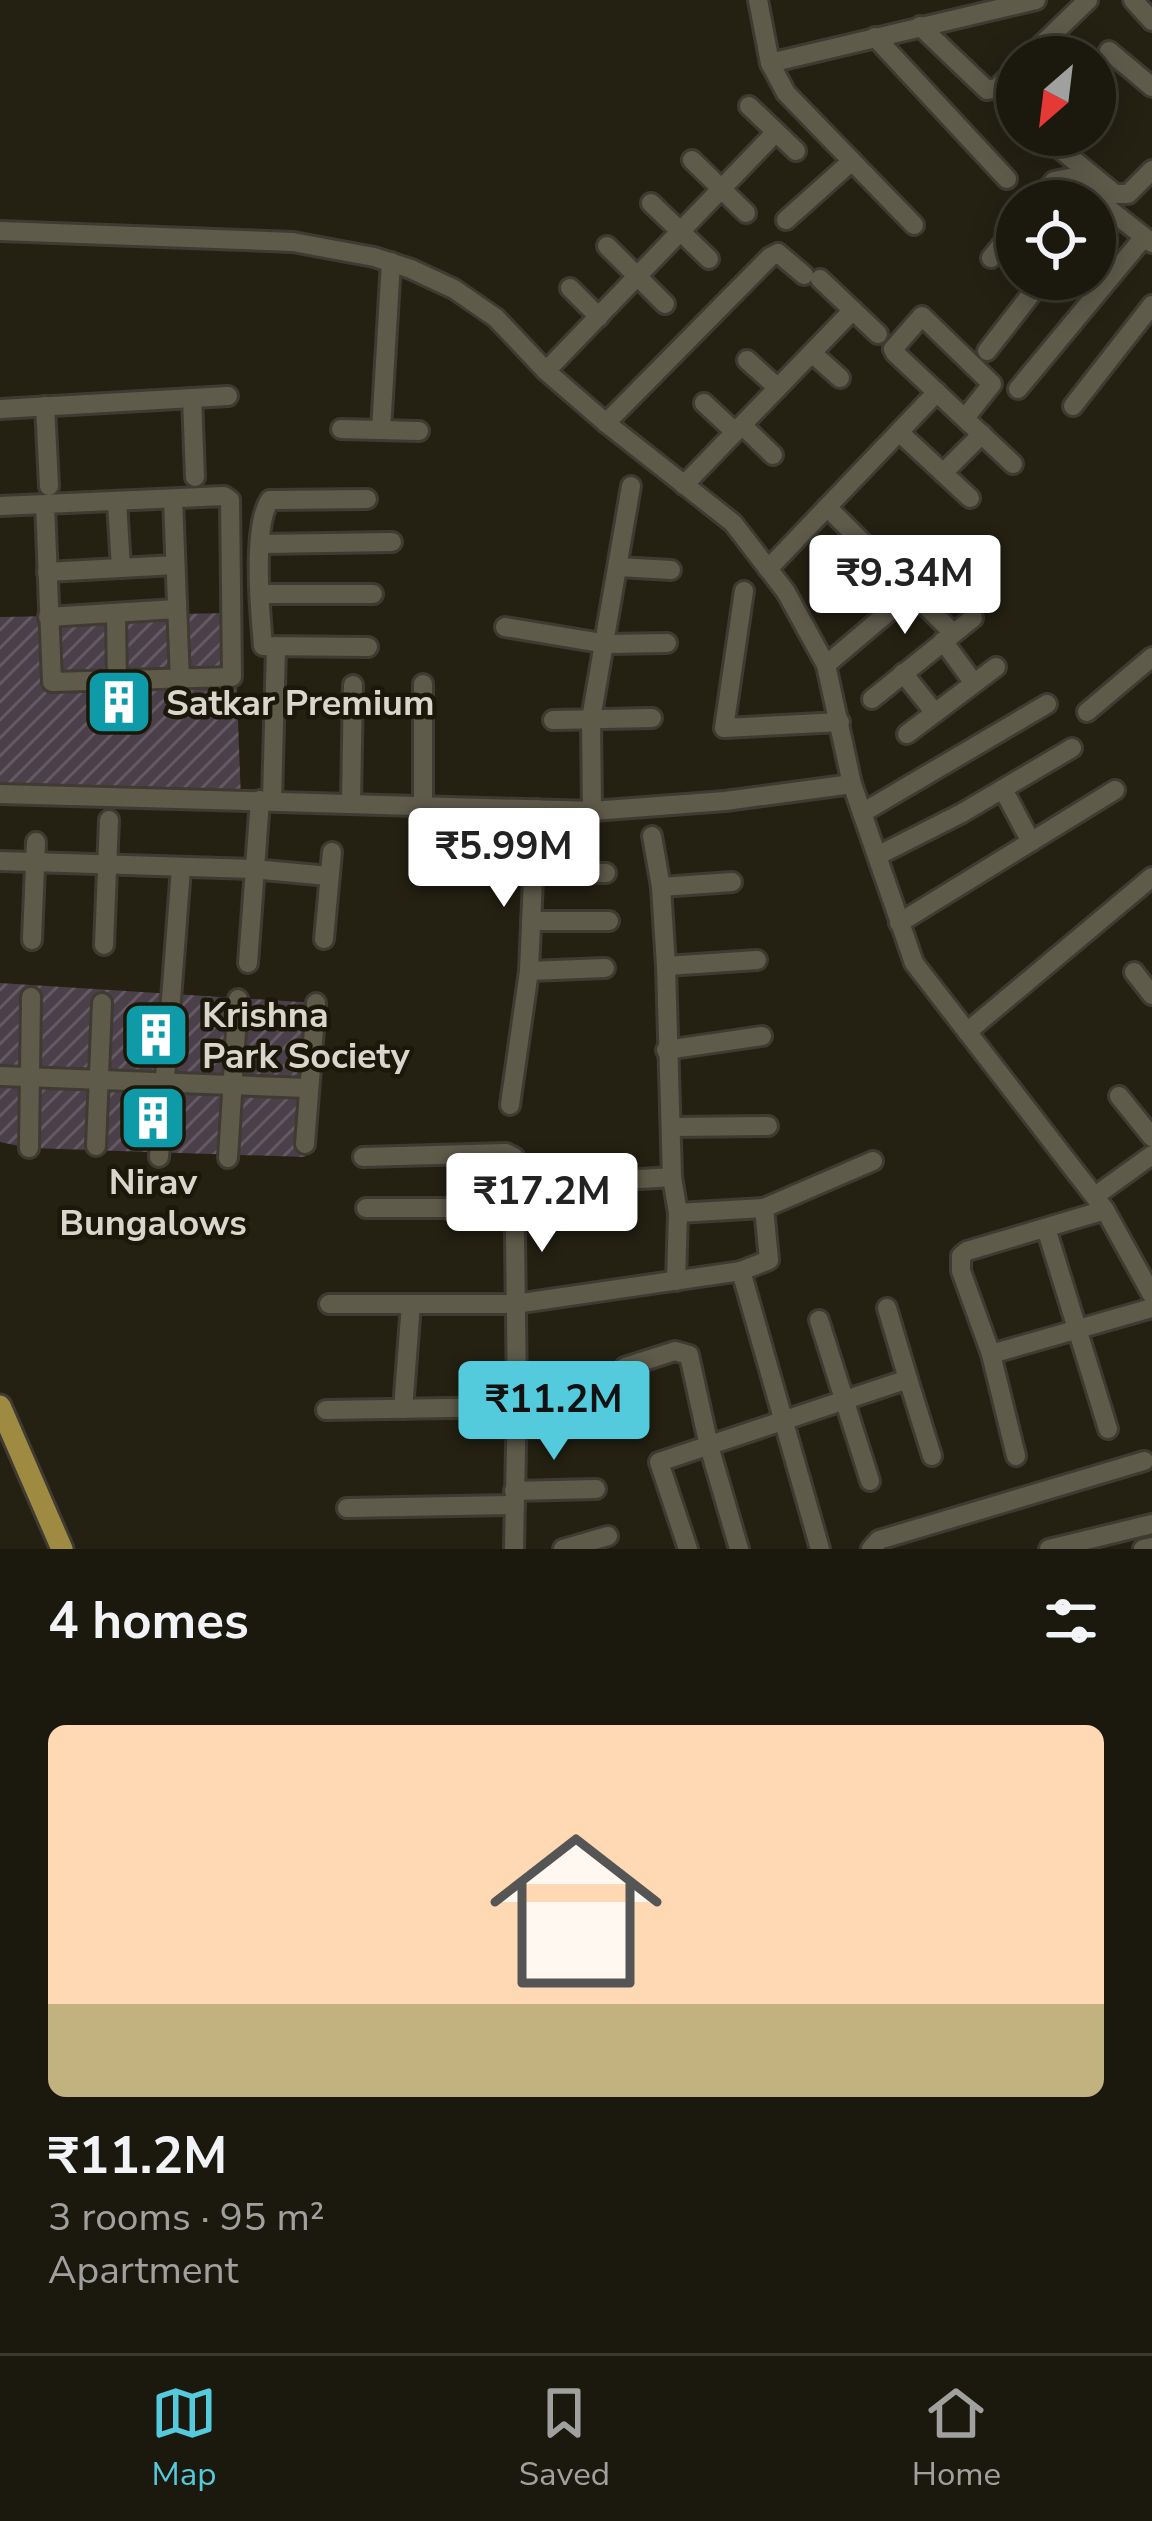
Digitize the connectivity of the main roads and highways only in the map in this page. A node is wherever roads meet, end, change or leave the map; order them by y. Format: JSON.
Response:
{"nodes":[{"id":1,"x":0,"y":1406,"type":"edge"},
{"id":2,"x":62,"y":1549,"type":"edge"}],
"edges":[{"from":1,"to":2,"type":"main road"}]}
